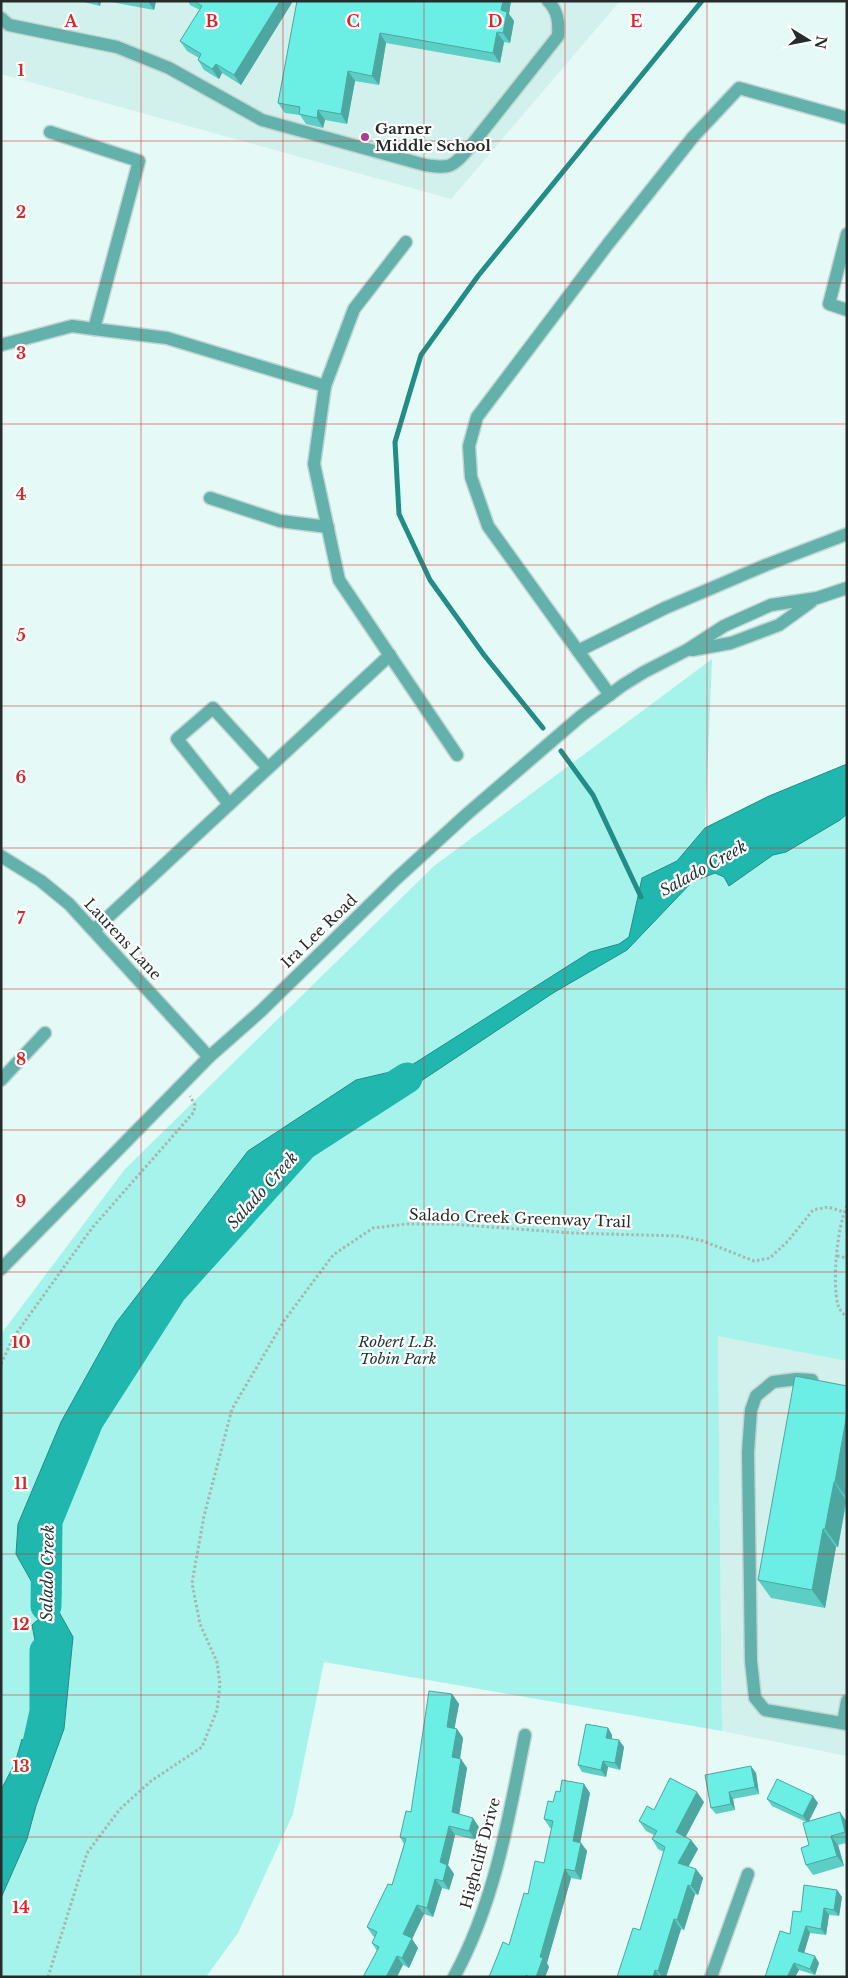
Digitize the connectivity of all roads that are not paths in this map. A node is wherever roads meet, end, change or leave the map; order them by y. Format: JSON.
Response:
{"nodes":[{"id":1,"x":548,"y":1,"type":"edge"},
{"id":2,"x":1,"y":18,"type":"edge"},
{"id":3,"x":847,"y":118,"type":"edge"},
{"id":4,"x":50,"y":132,"type":"dead end"},
{"id":5,"x":847,"y":234,"type":"edge"},
{"id":6,"x":406,"y":242,"type":"dead end"},
{"id":7,"x":847,"y":310,"type":"edge"},
{"id":8,"x":94,"y":329,"type":"junction"},
{"id":9,"x":1,"y":345,"type":"edge"},
{"id":10,"x":324,"y":386,"type":"junction"},
{"id":11,"x":210,"y":498,"type":"dead end"},
{"id":12,"x":328,"y":528,"type":"junction"},
{"id":13,"x":847,"y":534,"type":"edge"},
{"id":14,"x":847,"y":588,"type":"edge"},
{"id":15,"x":817,"y":598,"type":"junction"},
{"id":16,"x":687,"y":650,"type":"junction"},
{"id":17,"x":578,"y":651,"type":"junction"},
{"id":18,"x":390,"y":655,"type":"junction"},
{"id":19,"x":610,"y":695,"type":"junction"},
{"id":20,"x":457,"y":755,"type":"dead end"},
{"id":21,"x":268,"y":768,"type":"junction"},
{"id":22,"x":229,"y":804,"type":"junction"},
{"id":23,"x":1,"y":856,"type":"edge"},
{"id":24,"x":94,"y":930,"type":"junction"},
{"id":25,"x":45,"y":1033,"type":"dead end"},
{"id":26,"x":209,"y":1056,"type":"junction"},
{"id":27,"x":1,"y":1080,"type":"edge"},
{"id":28,"x":1,"y":1269,"type":"edge"},
{"id":29,"x":828,"y":1383,"type":"edge"},
{"id":30,"x":847,"y":1702,"type":"edge"},
{"id":31,"x":845,"y":1723,"type":"edge"},
{"id":32,"x":525,"y":1735,"type":"dead end"},
{"id":33,"x":748,"y":1874,"type":"dead end"},
{"id":34,"x":454,"y":1977,"type":"edge"},
{"id":35,"x":711,"y":1977,"type":"edge"}],
"edges":[{"from":1,"to":2,"type":"street"},
{"from":3,"to":17,"type":"street"},
{"from":4,"to":8,"type":"street"},
{"from":5,"to":7,"type":"street"},
{"from":6,"to":10,"type":"street"},
{"from":8,"to":9,"type":"street"},
{"from":8,"to":10,"type":"street"},
{"from":10,"to":12,"type":"street"},
{"from":11,"to":12,"type":"street"},
{"from":12,"to":18,"type":"street"},
{"from":13,"to":17,"type":"street"},
{"from":14,"to":15,"type":"street","name":"Ira Lee Road"},
{"from":15,"to":16,"type":"street","name":"Ira Lee Road"},
{"from":15,"to":16,"type":"street","name":"Ira Lee Road"},
{"from":16,"to":19,"type":"street","name":"Ira Lee Road"},
{"from":17,"to":19,"type":"street"},
{"from":18,"to":20,"type":"street"},
{"from":18,"to":21,"type":"street"},
{"from":19,"to":26,"type":"street","name":"Ira Lee Road"},
{"from":21,"to":22,"type":"street"},
{"from":21,"to":22,"type":"street"},
{"from":22,"to":24,"type":"street"},
{"from":23,"to":24,"type":"street","name":"Laurens Lane"},
{"from":24,"to":26,"type":"street","name":"Laurens Lane"},
{"from":25,"to":27,"type":"street"},
{"from":26,"to":28,"type":"street","name":"Ira Lee Road"},
{"from":29,"to":31,"type":"street"},
{"from":30,"to":31,"type":"street"},
{"from":32,"to":34,"type":"street","name":"Highcliff Drive"},
{"from":33,"to":35,"type":"street"}]}
